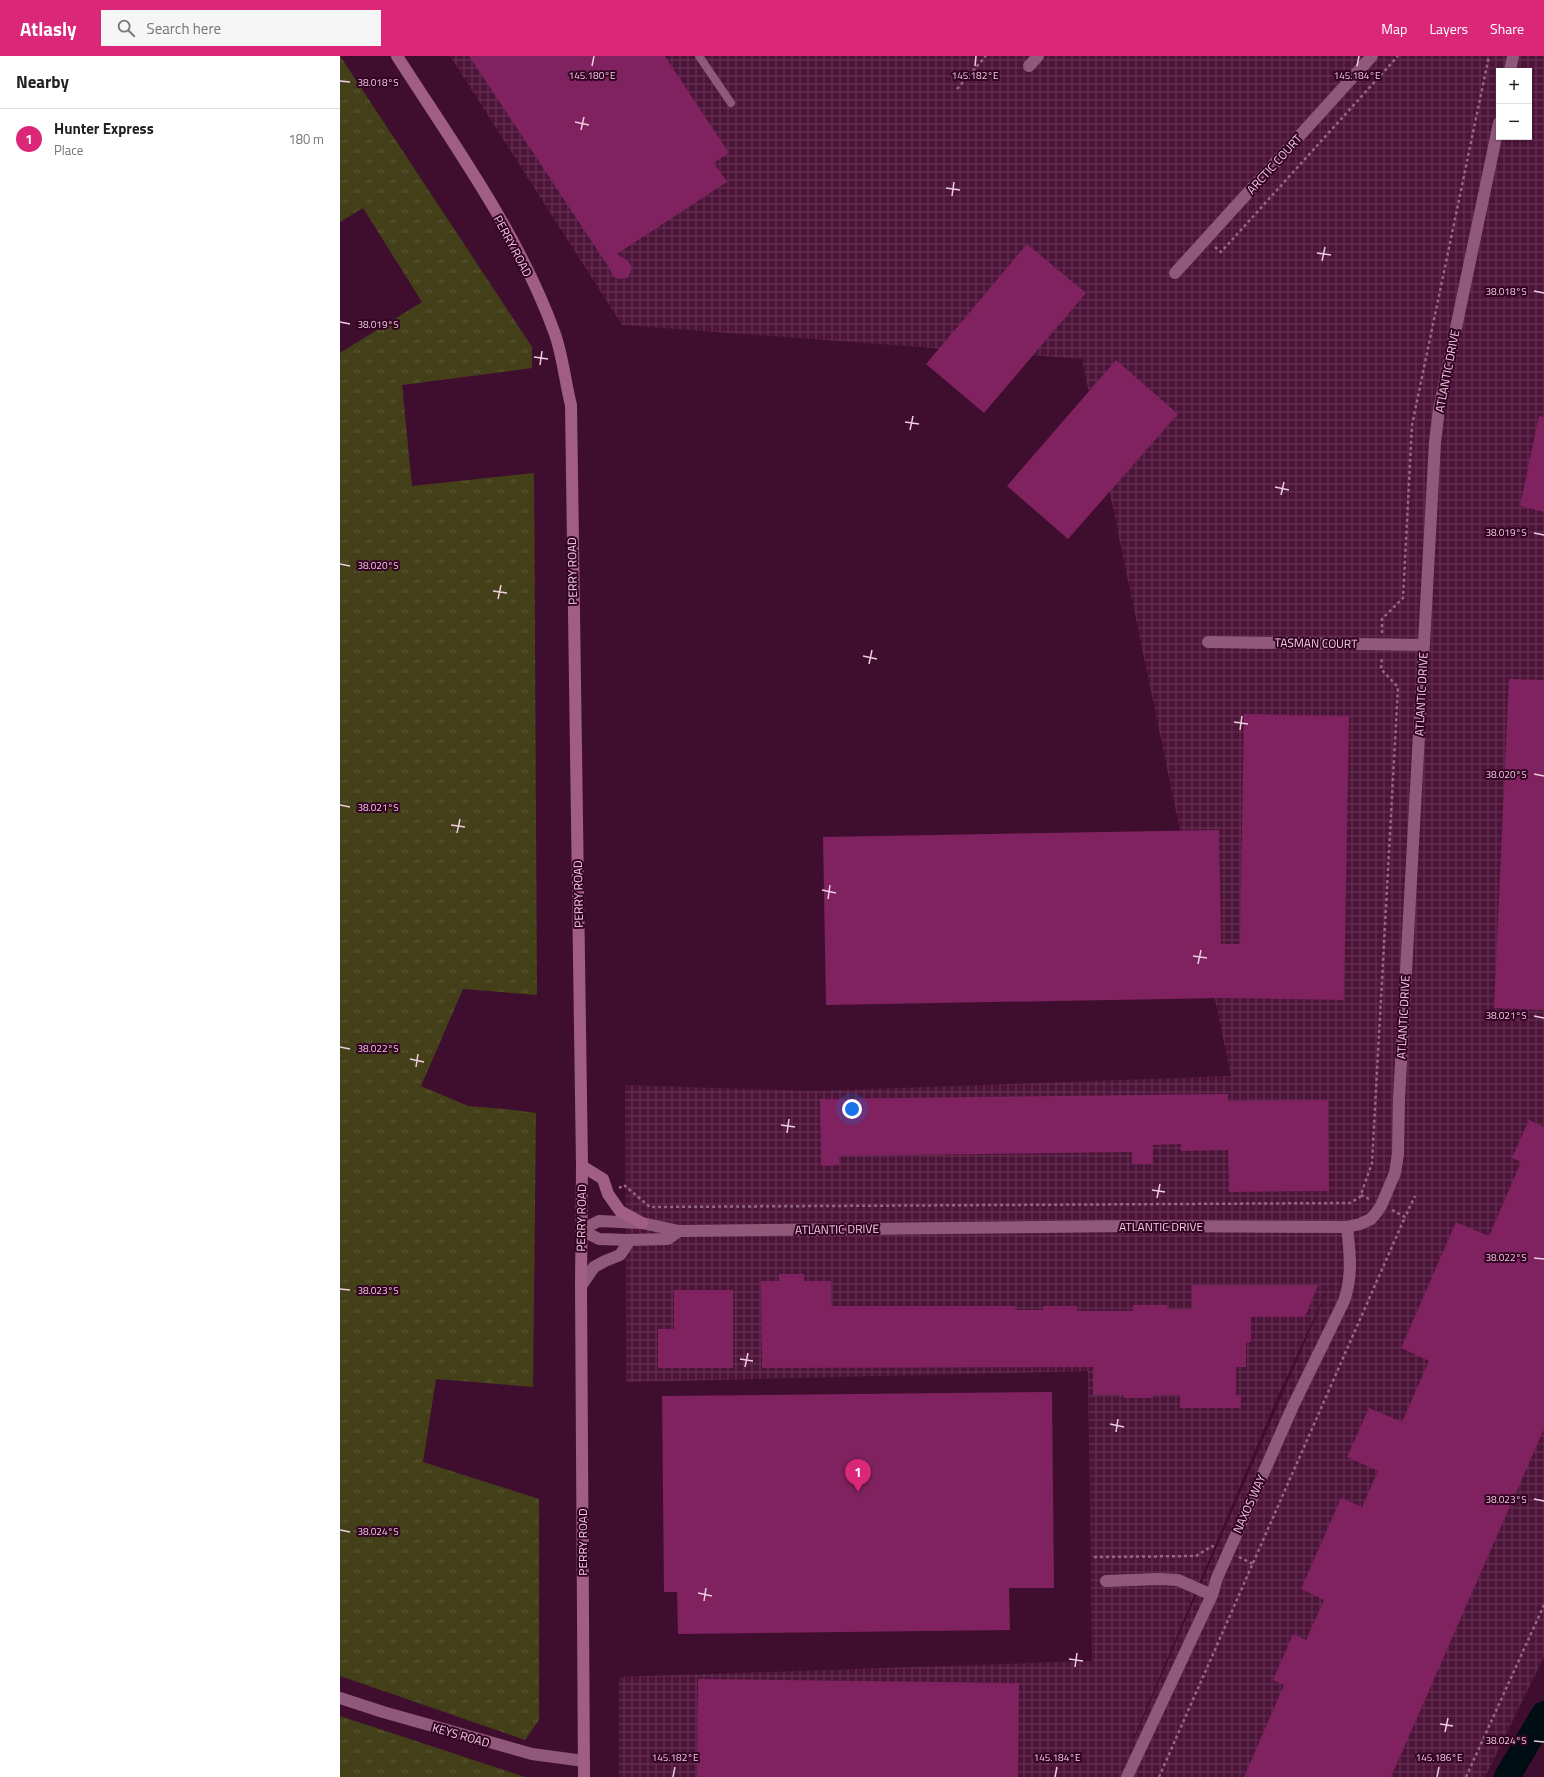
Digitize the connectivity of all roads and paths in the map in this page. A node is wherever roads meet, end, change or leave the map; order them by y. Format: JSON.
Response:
{"nodes":[{"id":1,"x":397,"y":56,"type":"edge"},
{"id":2,"x":699,"y":56,"type":"edge"},
{"id":3,"x":986,"y":56,"type":"edge"},
{"id":4,"x":1038,"y":56,"type":"edge"},
{"id":5,"x":1372,"y":56,"type":"edge"},
{"id":6,"x":1398,"y":56,"type":"edge"},
{"id":7,"x":1489,"y":56,"type":"edge"},
{"id":8,"x":1513,"y":56,"type":"edge"},
{"id":9,"x":1029,"y":66,"type":"dead end"},
{"id":10,"x":1511,"y":68,"type":"edge"},
{"id":11,"x":957,"y":89,"type":"dead end"},
{"id":12,"x":731,"y":103,"type":"dead end"},
{"id":13,"x":1496,"y":138,"type":"edge"},
{"id":14,"x":1206,"y":239,"type":"junction"},
{"id":15,"x":1176,"y":273,"type":"dead end"},
{"id":16,"x":1208,"y":642,"type":"dead end"},
{"id":17,"x":1382,"y":644,"type":"junction"},
{"id":18,"x":1424,"y":644,"type":"junction"},
{"id":19,"x":582,"y":1166,"type":"junction"},
{"id":20,"x":608,"y":1194,"type":"junction"},
{"id":21,"x":1405,"y":1217,"type":"dead end"},
{"id":22,"x":642,"y":1223,"type":"junction"},
{"id":23,"x":1347,"y":1228,"type":"junction"},
{"id":24,"x":581,"y":1230,"type":"junction"},
{"id":25,"x":679,"y":1231,"type":"junction"},
{"id":26,"x":630,"y":1240,"type":"junction"},
{"id":27,"x":580,"y":1286,"type":"junction"},
{"id":28,"x":1228,"y":1553,"type":"junction"},
{"id":29,"x":1094,"y":1558,"type":"dead end"},
{"id":30,"x":1253,"y":1564,"type":"junction"},
{"id":31,"x":1106,"y":1581,"type":"dead end"},
{"id":32,"x":1212,"y":1595,"type":"junction"},
{"id":33,"x":1544,"y":1605,"type":"edge"},
{"id":34,"x":340,"y":1698,"type":"edge"},
{"id":35,"x":584,"y":1760,"type":"junction"},
{"id":36,"x":584,"y":1777,"type":"edge"},
{"id":37,"x":1127,"y":1777,"type":"edge"},
{"id":38,"x":1159,"y":1777,"type":"edge"},
{"id":39,"x":1466,"y":1777,"type":"edge"}],
"edges":[{"from":1,"to":19,"type":"main road","name":"PERRY ROAD"},
{"from":2,"to":12,"type":"lane"},
{"from":3,"to":11,"type":"path"},
{"from":4,"to":9,"type":"street"},
{"from":5,"to":14,"type":"street","name":"ARCTIC COURT"},
{"from":6,"to":14,"type":"path"},
{"from":7,"to":17,"type":"path"},
{"from":8,"to":10,"type":"street"},
{"from":13,"to":18,"type":"street","name":"ATLANTIC DRIVE"},
{"from":14,"to":15,"type":"street","name":"ARCTIC COURT"},
{"from":16,"to":17,"type":"street","name":"TASMAN COURT"},
{"from":17,"to":18,"type":"street","name":"TASMAN COURT"},
{"from":17,"to":20,"type":"path"},
{"from":18,"to":23,"type":"street","name":"ATLANTIC DRIVE"},
{"from":19,"to":20,"type":"main road"},
{"from":19,"to":24,"type":"main road","name":"PERRY ROAD"},
{"from":20,"to":22,"type":"main road"},
{"from":21,"to":30,"type":"path"},
{"from":22,"to":24,"type":"street","name":"ATLANTIC DRIVE"},
{"from":22,"to":25,"type":"street","name":"ATLANTIC DRIVE"},
{"from":23,"to":25,"type":"street","name":"ATLANTIC DRIVE"},
{"from":23,"to":28,"type":"street","name":"NAXOS WAY"},
{"from":24,"to":26,"type":"street","name":"ATLANTIC DRIVE"},
{"from":24,"to":27,"type":"main road","name":"PERRY ROAD"},
{"from":25,"to":26,"type":"street","name":"ATLANTIC DRIVE"},
{"from":26,"to":27,"type":"street"},
{"from":27,"to":35,"type":"main road","name":"PERRY ROAD"},
{"from":28,"to":29,"type":"path"},
{"from":28,"to":30,"type":"path"},
{"from":28,"to":32,"type":"street","name":"NAXOS WAY"},
{"from":30,"to":38,"type":"path"},
{"from":31,"to":32,"type":"street"},
{"from":32,"to":37,"type":"street","name":"NAXOS WAY"},
{"from":33,"to":39,"type":"path"},
{"from":34,"to":35,"type":"street","name":"KEYS ROAD"},
{"from":35,"to":36,"type":"main road","name":"PERRY ROAD"}]}
